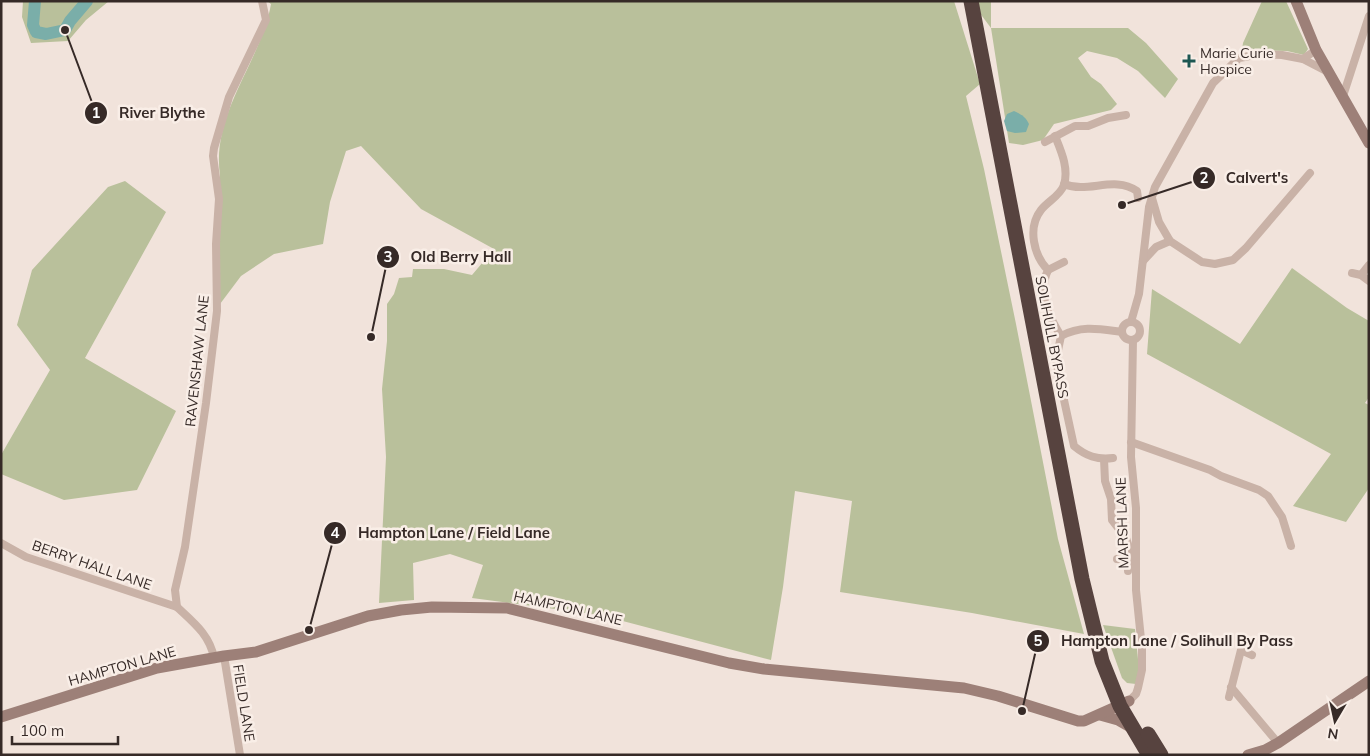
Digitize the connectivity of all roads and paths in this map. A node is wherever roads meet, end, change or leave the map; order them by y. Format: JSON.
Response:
{"nodes":[{"id":1,"x":262,"y":1,"type":"edge"},
{"id":2,"x":964,"y":1,"type":"edge"},
{"id":3,"x":971,"y":1,"type":"edge"},
{"id":4,"x":1296,"y":1,"type":"edge"},
{"id":5,"x":1369,"y":16,"type":"edge"},
{"id":6,"x":1316,"y":50,"type":"junction"},
{"id":7,"x":1303,"y":59,"type":"junction"},
{"id":8,"x":982,"y":60,"type":"junction"},
{"id":9,"x":1328,"y":72,"type":"junction"},
{"id":10,"x":1343,"y":96,"type":"junction"},
{"id":11,"x":1126,"y":115,"type":"dead end"},
{"id":12,"x":1116,"y":116,"type":"junction"},
{"id":13,"x":1117,"y":126,"type":"dead end"},
{"id":14,"x":1054,"y":136,"type":"junction"},
{"id":15,"x":1045,"y":142,"type":"dead end"},
{"id":16,"x":1369,"y":144,"type":"edge"},
{"id":17,"x":1310,"y":173,"type":"dead end"},
{"id":18,"x":1064,"y":184,"type":"junction"},
{"id":19,"x":1142,"y":184,"type":"dead end"},
{"id":20,"x":1152,"y":197,"type":"junction"},
{"id":21,"x":1170,"y":241,"type":"junction"},
{"id":22,"x":1142,"y":260,"type":"junction"},
{"id":23,"x":1064,"y":262,"type":"dead end"},
{"id":24,"x":1369,"y":264,"type":"edge"},
{"id":25,"x":1048,"y":270,"type":"junction"},
{"id":26,"x":1352,"y":273,"type":"dead end"},
{"id":27,"x":1361,"y":275,"type":"junction"},
{"id":28,"x":1369,"y":281,"type":"edge"},
{"id":29,"x":1131,"y":322,"type":"junction"},
{"id":30,"x":1122,"y":332,"type":"junction"},
{"id":31,"x":1062,"y":336,"type":"junction"},
{"id":32,"x":1133,"y":340,"type":"junction"},
{"id":33,"x":1131,"y":442,"type":"junction"},
{"id":34,"x":1113,"y":458,"type":"dead end"},
{"id":35,"x":1104,"y":459,"type":"junction"},
{"id":36,"x":1,"y":543,"type":"edge"},
{"id":37,"x":1291,"y":546,"type":"dead end"},
{"id":38,"x":1116,"y":559,"type":"dead end"},
{"id":39,"x":1128,"y":560,"type":"junction"},
{"id":40,"x":1128,"y":571,"type":"dead end"},
{"id":41,"x":177,"y":607,"type":"junction"},
{"id":42,"x":1252,"y":656,"type":"dead end"},
{"id":43,"x":219,"y":657,"type":"junction"},
{"id":44,"x":1369,"y":681,"type":"edge"},
{"id":45,"x":1231,"y":687,"type":"junction"},
{"id":46,"x":1229,"y":697,"type":"dead end"},
{"id":47,"x":1124,"y":704,"type":"junction"},
{"id":48,"x":1100,"y":715,"type":"junction"},
{"id":49,"x":1,"y":716,"type":"edge"},
{"id":50,"x":1132,"y":728,"type":"junction"},
{"id":51,"x":1148,"y":735,"type":"junction"},
{"id":52,"x":1278,"y":743,"type":"junction"},
{"id":53,"x":240,"y":755,"type":"edge"},
{"id":54,"x":1149,"y":755,"type":"edge"},
{"id":55,"x":1161,"y":755,"type":"edge"},
{"id":56,"x":1169,"y":755,"type":"edge"},
{"id":57,"x":1248,"y":755,"type":"edge"}],
"edges":[{"from":1,"to":41,"type":"street","name":"RAVENSHAW LANE"},
{"from":2,"to":8,"type":"highway","name":"SOLIHULL BYPASS"},
{"from":3,"to":8,"type":"highway","name":"SOLIHULL BYPASS"},
{"from":4,"to":6,"type":"main road"},
{"from":5,"to":10,"type":"street"},
{"from":6,"to":7,"type":"street"},
{"from":6,"to":9,"type":"main road"},
{"from":7,"to":9,"type":"street"},
{"from":7,"to":20,"type":"street"},
{"from":8,"to":47,"type":"highway","name":"SOLIHULL BYPASS"},
{"from":9,"to":10,"type":"main road"},
{"from":10,"to":16,"type":"main road"},
{"from":11,"to":12,"type":"street"},
{"from":12,"to":13,"type":"street"},
{"from":12,"to":14,"type":"street"},
{"from":14,"to":15,"type":"street"},
{"from":14,"to":18,"type":"street"},
{"from":17,"to":21,"type":"street"},
{"from":18,"to":19,"type":"street"},
{"from":18,"to":25,"type":"street"},
{"from":20,"to":21,"type":"street"},
{"from":20,"to":22,"type":"street"},
{"from":21,"to":22,"type":"street"},
{"from":22,"to":29,"type":"street"},
{"from":23,"to":25,"type":"street"},
{"from":24,"to":27,"type":"street"},
{"from":25,"to":31,"type":"street"},
{"from":26,"to":27,"type":"street"},
{"from":27,"to":28,"type":"street"},
{"from":29,"to":30,"type":"street"},
{"from":29,"to":32,"type":"street"},
{"from":30,"to":31,"type":"street"},
{"from":30,"to":32,"type":"street"},
{"from":31,"to":35,"type":"street"},
{"from":32,"to":33,"type":"street","name":"MARSH LANE"},
{"from":33,"to":37,"type":"street"},
{"from":33,"to":47,"type":"street","name":"MARSH LANE"},
{"from":34,"to":35,"type":"street"},
{"from":35,"to":39,"type":"street"},
{"from":36,"to":41,"type":"street","name":"BERRY HALL LANE"},
{"from":38,"to":39,"type":"street"},
{"from":39,"to":40,"type":"street"},
{"from":41,"to":43,"type":"street"},
{"from":42,"to":45,"type":"street"},
{"from":43,"to":48,"type":"main road","name":"HAMPTON LANE"},
{"from":43,"to":49,"type":"main road","name":"HAMPTON LANE"},
{"from":43,"to":53,"type":"street","name":"FIELD LANE"},
{"from":44,"to":52,"type":"main road"},
{"from":45,"to":46,"type":"street"},
{"from":45,"to":52,"type":"street"},
{"from":47,"to":48,"type":"main road","name":"HAMPTON LANE"},
{"from":47,"to":50,"type":"highway","name":"SOLIHULL BYPASS"},
{"from":47,"to":51,"type":"highway","name":"SOLIHULL BYPASS"},
{"from":48,"to":50,"type":"main road"},
{"from":50,"to":54,"type":"highway","name":"SOLIHULL BYPASS"},
{"from":51,"to":55,"type":"highway","name":"SOLIHULL BYPASS"},
{"from":51,"to":56,"type":"main road"},
{"from":52,"to":57,"type":"main road"}]}
